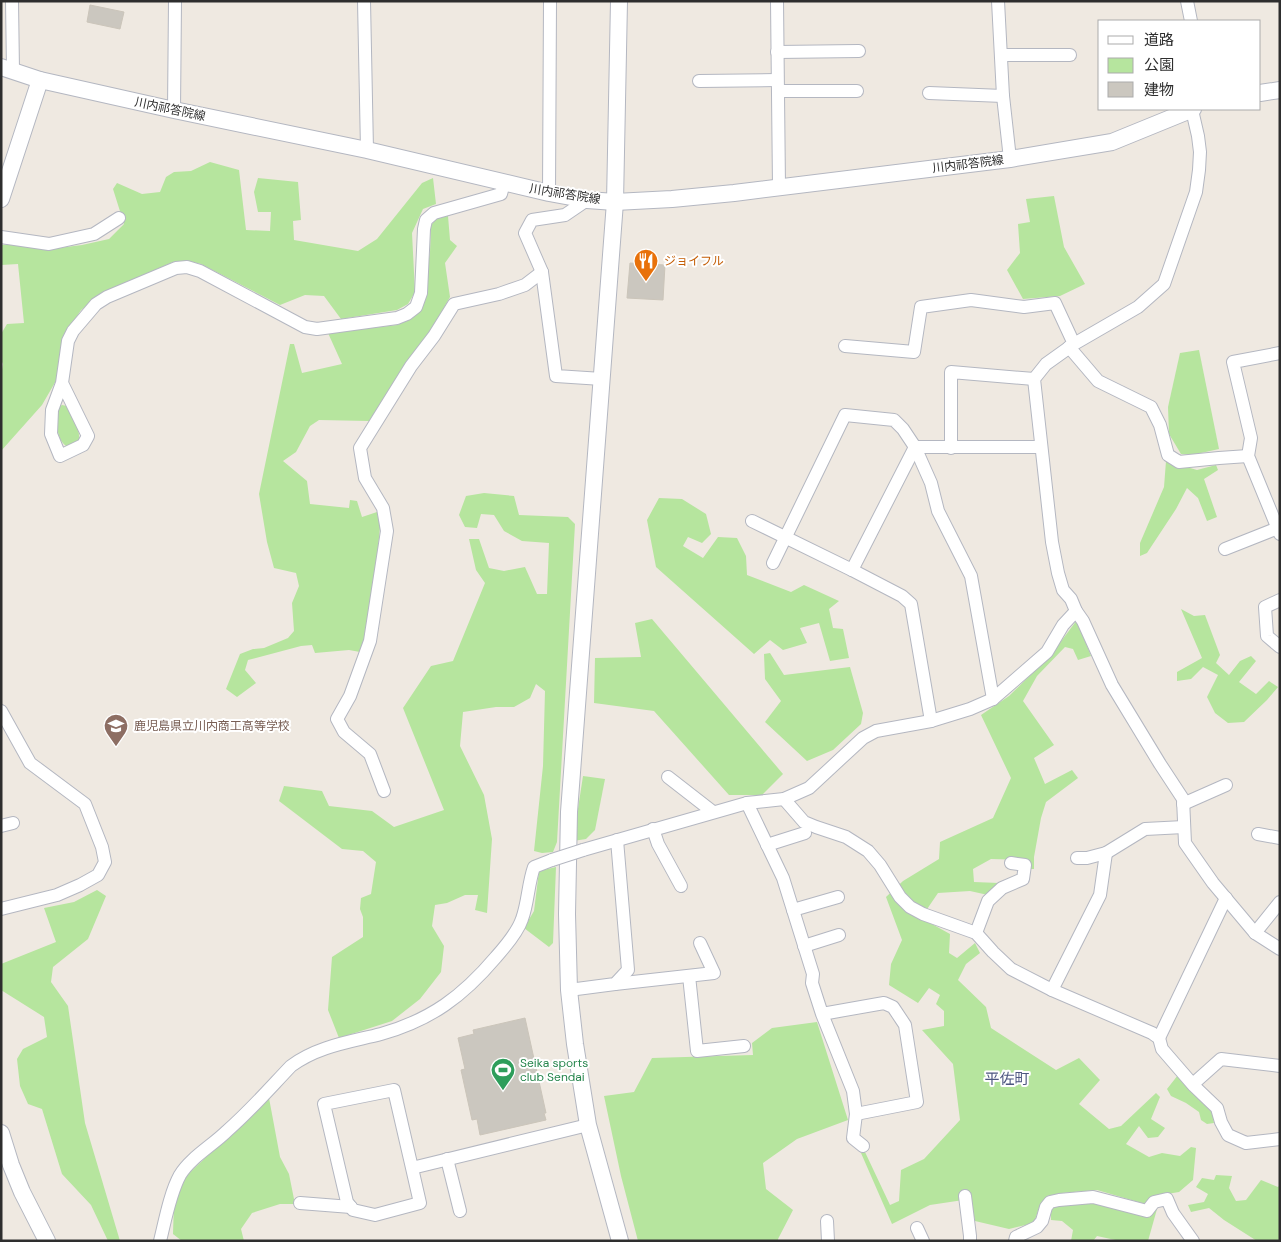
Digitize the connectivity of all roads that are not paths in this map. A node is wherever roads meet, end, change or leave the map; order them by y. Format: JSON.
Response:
{"nodes":[{"id":1,"x":12,"y":1,"type":"edge"},
{"id":2,"x":175,"y":1,"type":"edge"},
{"id":3,"x":364,"y":1,"type":"edge"},
{"id":4,"x":550,"y":1,"type":"edge"},
{"id":5,"x":619,"y":1,"type":"edge"},
{"id":6,"x":776,"y":1,"type":"edge"},
{"id":7,"x":998,"y":1,"type":"edge"},
{"id":8,"x":1188,"y":1,"type":"edge"},
{"id":9,"x":1191,"y":20,"type":"edge"},
{"id":10,"x":859,"y":51,"type":"dead end"},
{"id":11,"x":777,"y":52,"type":"junction"},
{"id":12,"x":1001,"y":55,"type":"junction"},
{"id":13,"x":1070,"y":55,"type":"dead end"},
{"id":14,"x":7,"y":69,"type":"edge"},
{"id":15,"x":40,"y":80,"type":"junction"},
{"id":16,"x":699,"y":81,"type":"dead end"},
{"id":17,"x":778,"y":86,"type":"junction"},
{"id":18,"x":1280,"y":90,"type":"edge"},
{"id":19,"x":857,"y":91,"type":"dead end"},
{"id":20,"x":929,"y":93,"type":"dead end"},
{"id":21,"x":1261,"y":93,"type":"edge"},
{"id":22,"x":1003,"y":96,"type":"junction"},
{"id":23,"x":174,"y":110,"type":"junction"},
{"id":24,"x":1191,"y":110,"type":"edge"},
{"id":25,"x":1193,"y":110,"type":"edge"},
{"id":26,"x":367,"y":150,"type":"junction"},
{"id":27,"x":1010,"y":158,"type":"junction"},
{"id":28,"x":504,"y":183,"type":"junction"},
{"id":29,"x":779,"y":187,"type":"junction"},
{"id":30,"x":549,"y":193,"type":"junction"},
{"id":31,"x":1,"y":199,"type":"edge"},
{"id":32,"x":587,"y":200,"type":"junction"},
{"id":33,"x":614,"y":202,"type":"junction"},
{"id":34,"x":119,"y":218,"type":"dead end"},
{"id":35,"x":1,"y":238,"type":"edge"},
{"id":36,"x":542,"y":272,"type":"junction"},
{"id":37,"x":845,"y":346,"type":"dead end"},
{"id":38,"x":1072,"y":346,"type":"junction"},
{"id":39,"x":1280,"y":354,"type":"edge"},
{"id":40,"x":602,"y":379,"type":"junction"},
{"id":41,"x":1034,"y":379,"type":"junction"},
{"id":42,"x":62,"y":382,"type":"junction"},
{"id":43,"x":915,"y":447,"type":"junction"},
{"id":44,"x":1041,"y":447,"type":"junction"},
{"id":45,"x":951,"y":448,"type":"junction"},
{"id":46,"x":1248,"y":456,"type":"junction"},
{"id":47,"x":752,"y":520,"type":"dead end"},
{"id":48,"x":1279,"y":531,"type":"edge"},
{"id":49,"x":786,"y":538,"type":"junction"},
{"id":50,"x":1225,"y":549,"type":"dead end"},
{"id":51,"x":773,"y":563,"type":"dead end"},
{"id":52,"x":852,"y":570,"type":"junction"},
{"id":53,"x":1280,"y":600,"type":"edge"},
{"id":54,"x":1076,"y":611,"type":"junction"},
{"id":55,"x":1280,"y":647,"type":"edge"},
{"id":56,"x":993,"y":699,"type":"junction"},
{"id":57,"x":1,"y":711,"type":"edge"},
{"id":58,"x":931,"y":721,"type":"junction"},
{"id":59,"x":668,"y":778,"type":"dead end"},
{"id":60,"x":1226,"y":785,"type":"dead end"},
{"id":61,"x":384,"y":791,"type":"dead end"},
{"id":62,"x":784,"y":799,"type":"junction"},
{"id":63,"x":747,"y":803,"type":"junction"},
{"id":64,"x":1184,"y":804,"type":"junction"},
{"id":65,"x":713,"y":812,"type":"junction"},
{"id":66,"x":1184,"y":827,"type":"junction"},
{"id":67,"x":653,"y":829,"type":"junction"},
{"id":68,"x":805,"y":833,"type":"dead end"},
{"id":69,"x":1258,"y":834,"type":"dead end"},
{"id":70,"x":1280,"y":838,"type":"edge"},
{"id":71,"x":617,"y":840,"type":"junction"},
{"id":72,"x":767,"y":845,"type":"junction"},
{"id":73,"x":1106,"y":853,"type":"junction"},
{"id":74,"x":1078,"y":858,"type":"dead end"},
{"id":75,"x":1011,"y":862,"type":"dead end"},
{"id":76,"x":681,"y":886,"type":"dead end"},
{"id":77,"x":838,"y":897,"type":"dead end"},
{"id":78,"x":1226,"y":898,"type":"junction"},
{"id":79,"x":1280,"y":902,"type":"edge"},
{"id":80,"x":1,"y":909,"type":"edge"},
{"id":81,"x":793,"y":910,"type":"junction"},
{"id":82,"x":976,"y":933,"type":"junction"},
{"id":83,"x":1255,"y":933,"type":"junction"},
{"id":84,"x":839,"y":935,"type":"dead end"},
{"id":85,"x":700,"y":943,"type":"dead end"},
{"id":86,"x":804,"y":946,"type":"junction"},
{"id":87,"x":1280,"y":949,"type":"edge"},
{"id":88,"x":689,"y":976,"type":"junction"},
{"id":89,"x":615,"y":984,"type":"junction"},
{"id":90,"x":570,"y":990,"type":"junction"},
{"id":91,"x":1052,"y":990,"type":"junction"},
{"id":92,"x":822,"y":1014,"type":"junction"},
{"id":93,"x":1159,"y":1038,"type":"junction"},
{"id":94,"x":744,"y":1046,"type":"dead end"},
{"id":95,"x":1280,"y":1066,"type":"edge"},
{"id":96,"x":1193,"y":1084,"type":"junction"},
{"id":97,"x":856,"y":1114,"type":"junction"},
{"id":98,"x":588,"y":1124,"type":"junction"},
{"id":99,"x":1,"y":1132,"type":"edge"},
{"id":100,"x":1280,"y":1139,"type":"edge"},
{"id":101,"x":863,"y":1146,"type":"dead end"},
{"id":102,"x":446,"y":1159,"type":"junction"},
{"id":103,"x":412,"y":1168,"type":"junction"},
{"id":104,"x":965,"y":1196,"type":"dead end"},
{"id":105,"x":300,"y":1203,"type":"dead end"},
{"id":106,"x":351,"y":1207,"type":"junction"},
{"id":107,"x":460,"y":1211,"type":"dead end"},
{"id":108,"x":827,"y":1221,"type":"dead end"},
{"id":109,"x":917,"y":1228,"type":"dead end"},
{"id":110,"x":47,"y":1241,"type":"edge"},
{"id":111,"x":160,"y":1241,"type":"edge"},
{"id":112,"x":620,"y":1241,"type":"edge"},
{"id":113,"x":828,"y":1241,"type":"edge"},
{"id":114,"x":923,"y":1241,"type":"edge"},
{"id":115,"x":970,"y":1241,"type":"edge"},
{"id":116,"x":1016,"y":1241,"type":"edge"},
{"id":117,"x":1193,"y":1241,"type":"edge"}],
"edges":[{"from":1,"to":14,"type":"street"},
{"from":2,"to":23,"type":"street"},
{"from":3,"to":26,"type":"street"},
{"from":4,"to":30,"type":"street"},
{"from":5,"to":33,"type":"street"},
{"from":6,"to":11,"type":"street"},
{"from":7,"to":12,"type":"street"},
{"from":8,"to":9,"type":"street"},
{"from":10,"to":11,"type":"street"},
{"from":11,"to":17,"type":"street"},
{"from":12,"to":13,"type":"street"},
{"from":12,"to":22,"type":"street"},
{"from":14,"to":15,"type":"street","name":"川内祁答院線"},
{"from":15,"to":23,"type":"street","name":"川内祁答院線"},
{"from":15,"to":31,"type":"street"},
{"from":16,"to":17,"type":"street"},
{"from":17,"to":19,"type":"street"},
{"from":17,"to":29,"type":"street"},
{"from":18,"to":21,"type":"street"},
{"from":20,"to":22,"type":"street"},
{"from":22,"to":27,"type":"street"},
{"from":23,"to":26,"type":"street","name":"川内祁答院線"},
{"from":24,"to":27,"type":"street","name":"川内祁答院線"},
{"from":25,"to":38,"type":"street"},
{"from":26,"to":28,"type":"street","name":"川内祁答院線"},
{"from":27,"to":29,"type":"street","name":"川内祁答院線"},
{"from":28,"to":30,"type":"street","name":"川内祁答院線"},
{"from":28,"to":42,"type":"street"},
{"from":29,"to":33,"type":"street","name":"川内祁答院線"},
{"from":30,"to":32,"type":"street","name":"川内祁答院線"},
{"from":32,"to":33,"type":"street","name":"川内祁答院線"},
{"from":32,"to":36,"type":"street"},
{"from":33,"to":40,"type":"street"},
{"from":34,"to":35,"type":"street"},
{"from":36,"to":40,"type":"street"},
{"from":36,"to":61,"type":"street"},
{"from":37,"to":38,"type":"street"},
{"from":38,"to":41,"type":"street"},
{"from":38,"to":46,"type":"street"},
{"from":39,"to":46,"type":"street"},
{"from":40,"to":90,"type":"street"},
{"from":41,"to":44,"type":"street"},
{"from":41,"to":45,"type":"street"},
{"from":42,"to":42,"type":"street"},
{"from":43,"to":45,"type":"street"},
{"from":43,"to":49,"type":"street"},
{"from":43,"to":52,"type":"street"},
{"from":43,"to":56,"type":"street"},
{"from":44,"to":45,"type":"street"},
{"from":44,"to":54,"type":"street"},
{"from":46,"to":48,"type":"street"},
{"from":47,"to":49,"type":"street"},
{"from":48,"to":50,"type":"street"},
{"from":49,"to":51,"type":"street"},
{"from":49,"to":52,"type":"street"},
{"from":52,"to":58,"type":"street"},
{"from":53,"to":55,"type":"street"},
{"from":54,"to":56,"type":"street"},
{"from":54,"to":64,"type":"street"},
{"from":56,"to":58,"type":"street"},
{"from":57,"to":80,"type":"street"},
{"from":58,"to":62,"type":"street"},
{"from":59,"to":65,"type":"street"},
{"from":60,"to":64,"type":"street"},
{"from":62,"to":63,"type":"street"},
{"from":62,"to":82,"type":"street"},
{"from":63,"to":65,"type":"street"},
{"from":63,"to":72,"type":"street"},
{"from":64,"to":66,"type":"street"},
{"from":65,"to":67,"type":"street"},
{"from":66,"to":73,"type":"street"},
{"from":66,"to":78,"type":"street"},
{"from":67,"to":71,"type":"street"},
{"from":67,"to":76,"type":"street"},
{"from":68,"to":72,"type":"street"},
{"from":69,"to":70,"type":"street"},
{"from":71,"to":89,"type":"street"},
{"from":71,"to":111,"type":"street","bridge":true},
{"from":72,"to":81,"type":"street"},
{"from":73,"to":74,"type":"street"},
{"from":73,"to":91,"type":"street"},
{"from":75,"to":82,"type":"street"},
{"from":77,"to":81,"type":"street"},
{"from":78,"to":83,"type":"street"},
{"from":78,"to":93,"type":"street"},
{"from":79,"to":83,"type":"street"},
{"from":81,"to":86,"type":"street"},
{"from":82,"to":91,"type":"street"},
{"from":83,"to":87,"type":"street"},
{"from":84,"to":86,"type":"street"},
{"from":85,"to":88,"type":"street"},
{"from":86,"to":92,"type":"street"},
{"from":88,"to":89,"type":"street"},
{"from":88,"to":94,"type":"street"},
{"from":89,"to":90,"type":"street"},
{"from":90,"to":98,"type":"street"},
{"from":91,"to":93,"type":"street"},
{"from":92,"to":97,"type":"street"},
{"from":92,"to":97,"type":"street"},
{"from":93,"to":96,"type":"street"},
{"from":95,"to":96,"type":"street"},
{"from":96,"to":100,"type":"street"},
{"from":97,"to":101,"type":"street"},
{"from":98,"to":102,"type":"street"},
{"from":98,"to":112,"type":"street"},
{"from":99,"to":110,"type":"street"},
{"from":102,"to":103,"type":"street"},
{"from":102,"to":107,"type":"street"},
{"from":103,"to":106,"type":"street"},
{"from":103,"to":106,"type":"street"},
{"from":104,"to":115,"type":"street"},
{"from":105,"to":106,"type":"street"},
{"from":108,"to":113,"type":"street"},
{"from":109,"to":114,"type":"street"},
{"from":116,"to":117,"type":"street"}]}
